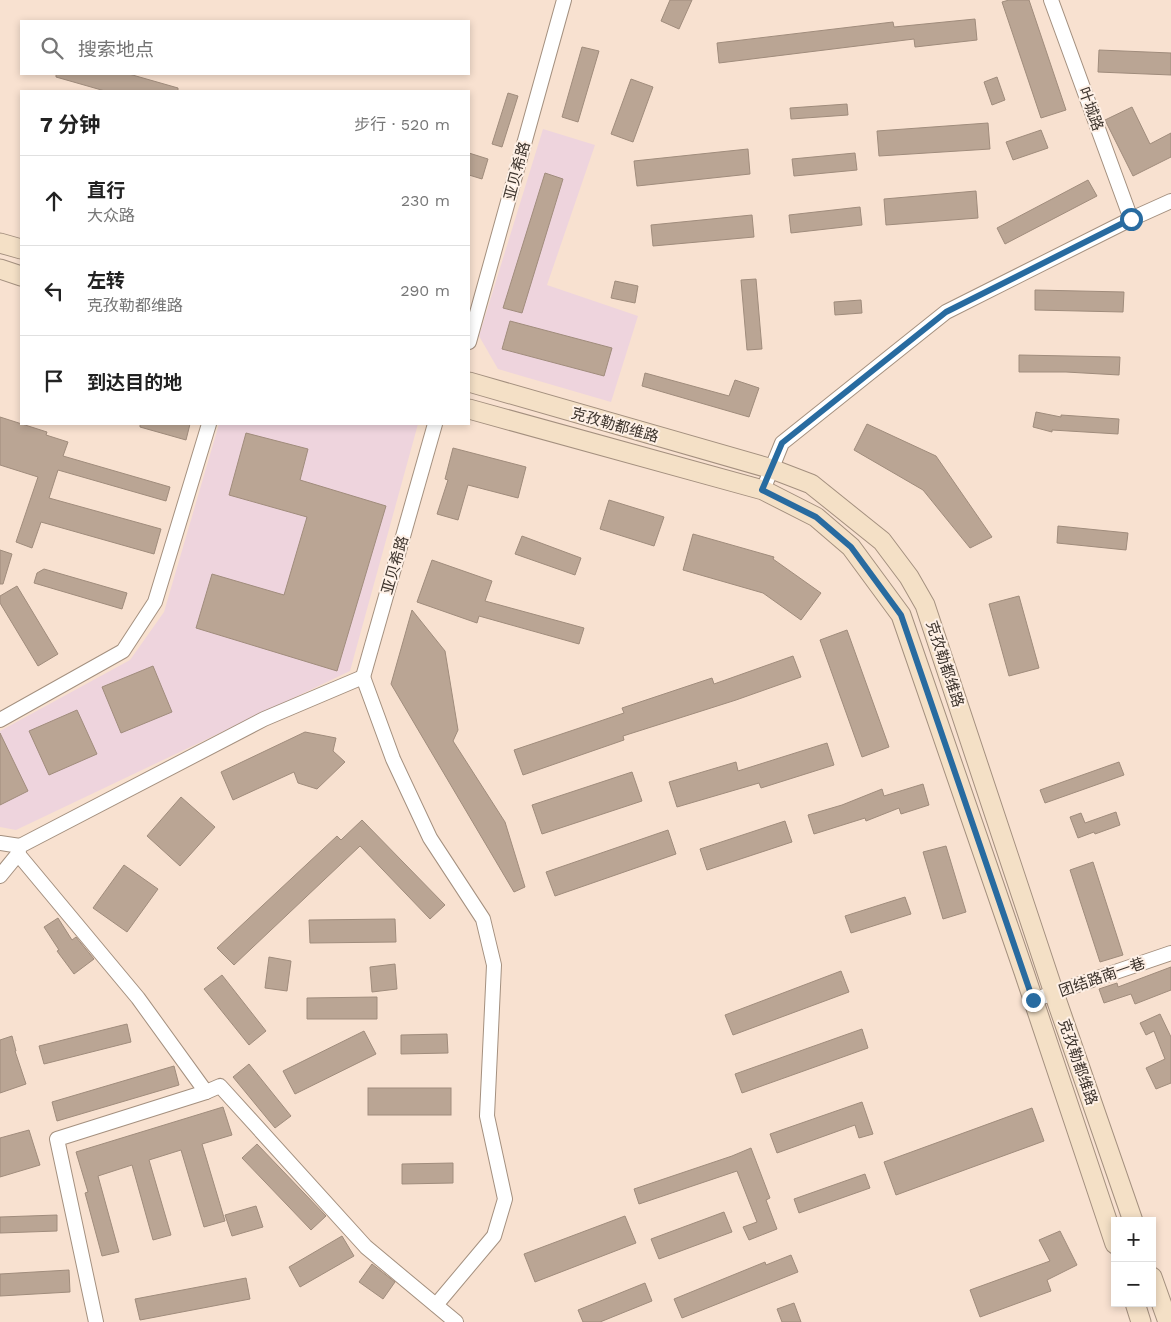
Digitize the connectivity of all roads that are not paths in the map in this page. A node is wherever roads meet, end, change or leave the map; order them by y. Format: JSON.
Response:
{"nodes":[{"id":1,"x":564,"y":0,"type":"edge"},
{"id":2,"x":1051,"y":0,"type":"edge"},
{"id":3,"x":1171,"y":201,"type":"edge"},
{"id":4,"x":1131,"y":219,"type":"junction"},
{"id":5,"x":0,"y":243,"type":"edge"},
{"id":6,"x":20,"y":249,"type":"edge"},
{"id":7,"x":0,"y":270,"type":"edge"},
{"id":8,"x":20,"y":276,"type":"edge"},
{"id":9,"x":470,"y":338,"type":"edge"},
{"id":10,"x":470,"y":382,"type":"edge"},
{"id":11,"x":470,"y":409,"type":"edge"},
{"id":12,"x":209,"y":425,"type":"edge"},
{"id":13,"x":435,"y":425,"type":"edge"},
{"id":14,"x":772,"y":469,"type":"junction"},
{"id":15,"x":762,"y":490,"type":"junction"},
{"id":16,"x":363,"y":677,"type":"junction"},
{"id":17,"x":0,"y":720,"type":"edge"},
{"id":18,"x":0,"y":843,"type":"edge"},
{"id":19,"x":19,"y":850,"type":"junction"},
{"id":20,"x":0,"y":876,"type":"edge"},
{"id":21,"x":1171,"y":954,"type":"edge"},
{"id":22,"x":1054,"y":993,"type":"junction"},
{"id":23,"x":1033,"y":1000,"type":"junction"},
{"id":24,"x":206,"y":1092,"type":"junction"},
{"id":25,"x":1132,"y":1217,"type":"edge"},
{"id":26,"x":1111,"y":1232,"type":"edge"},
{"id":27,"x":1156,"y":1288,"type":"edge"},
{"id":28,"x":436,"y":1305,"type":"junction"},
{"id":29,"x":1136,"y":1307,"type":"edge"},
{"id":30,"x":96,"y":1322,"type":"edge"},
{"id":31,"x":456,"y":1322,"type":"edge"},
{"id":32,"x":1141,"y":1322,"type":"edge"},
{"id":33,"x":1168,"y":1322,"type":"edge"}],
"edges":[{"from":1,"to":9,"type":"street","name":"亚贝希路"},
{"from":2,"to":4,"type":"street","name":"叶城路"},
{"from":3,"to":4,"type":"street"},
{"from":4,"to":14,"type":"street"},
{"from":5,"to":6,"type":"main road"},
{"from":7,"to":8,"type":"main road"},
{"from":10,"to":14,"type":"main road","name":"克孜勒都维路"},
{"from":11,"to":15,"type":"main road","name":"克孜勒都维路"},
{"from":12,"to":17,"type":"street"},
{"from":13,"to":16,"type":"street","name":"亚贝希路"},
{"from":14,"to":15,"type":"street"},
{"from":14,"to":22,"type":"main road","name":"克孜勒都维路"},
{"from":15,"to":23,"type":"main road","name":"克孜勒都维路"},
{"from":16,"to":19,"type":"street"},
{"from":16,"to":28,"type":"street"},
{"from":18,"to":19,"type":"street"},
{"from":19,"to":20,"type":"street"},
{"from":19,"to":24,"type":"street"},
{"from":21,"to":22,"type":"street","name":"团结路南一巷"},
{"from":22,"to":23,"type":"street","name":"团结路南一巷"},
{"from":22,"to":25,"type":"main road","name":"克孜勒都维路"},
{"from":23,"to":26,"type":"main road","name":"克孜勒都维路"},
{"from":24,"to":28,"type":"street"},
{"from":24,"to":30,"type":"street"},
{"from":27,"to":33,"type":"main road"},
{"from":28,"to":31,"type":"street"},
{"from":29,"to":32,"type":"main road"}]}
